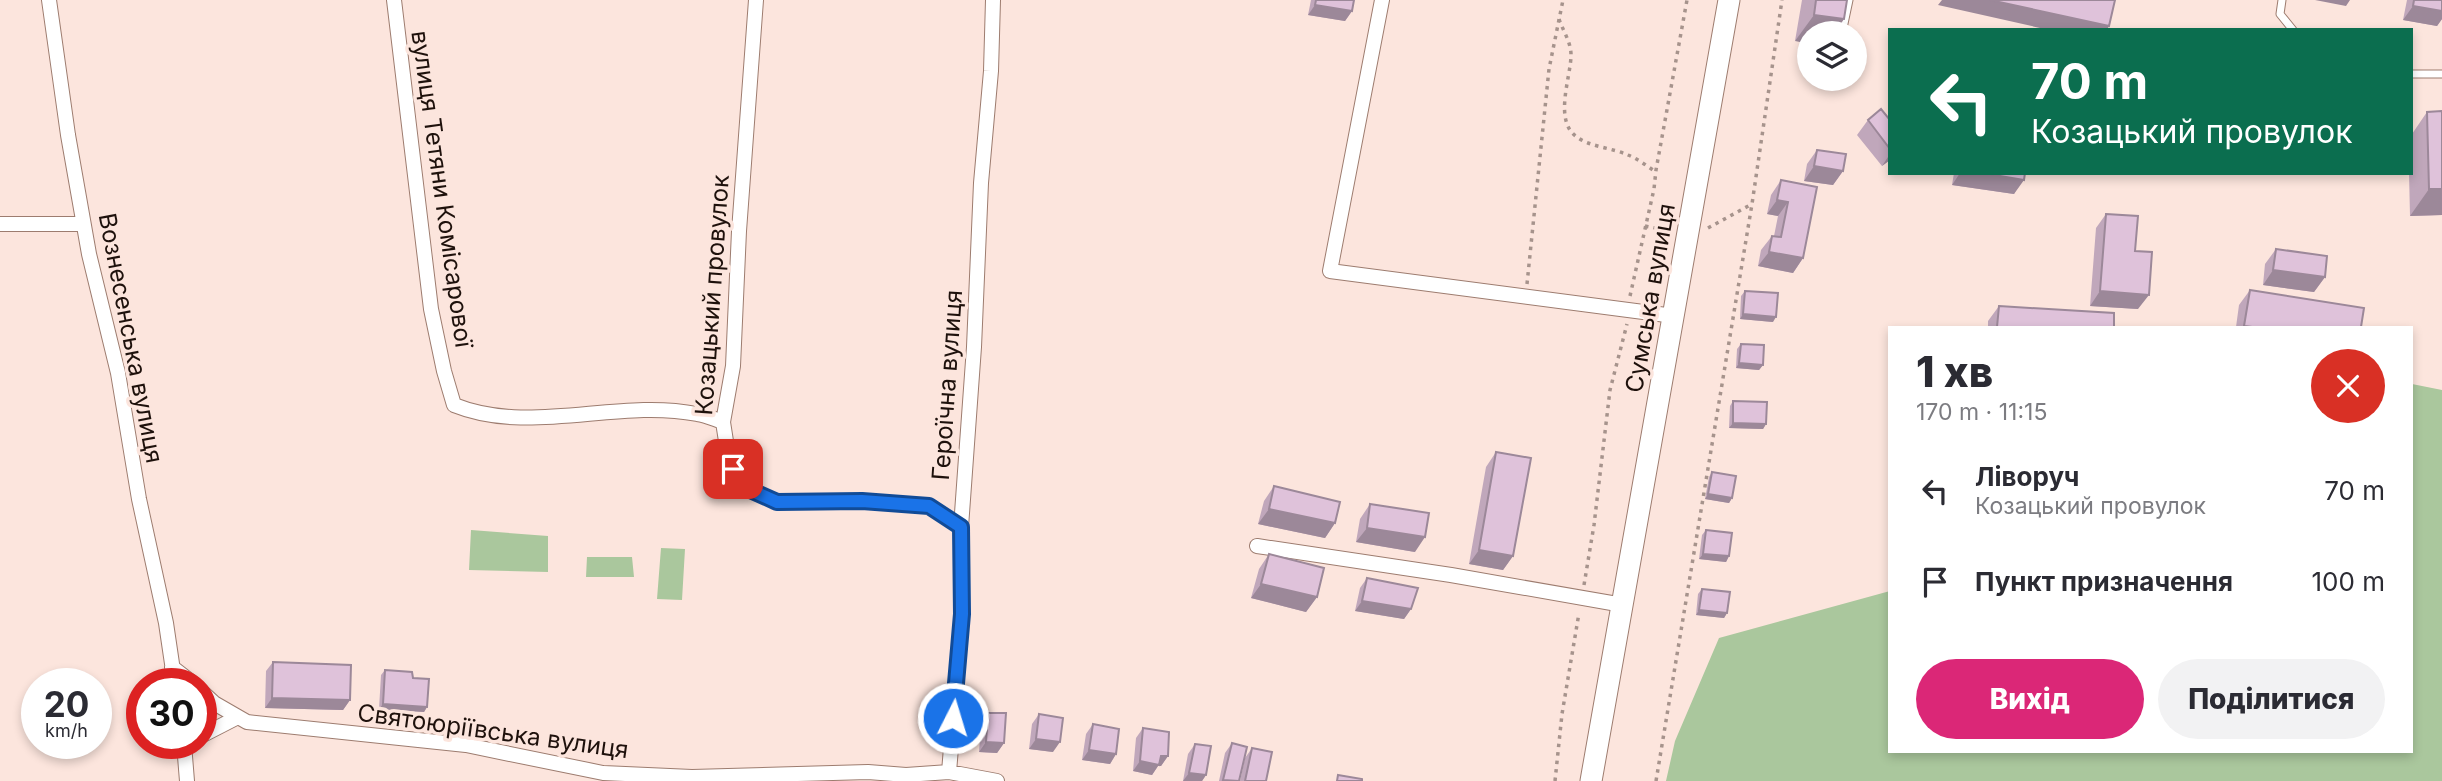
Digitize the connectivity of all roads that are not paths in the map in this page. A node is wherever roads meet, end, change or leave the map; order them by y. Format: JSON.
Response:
{"nodes":[{"id":1,"x":49,"y":0,"type":"edge"},
{"id":2,"x":394,"y":0,"type":"edge"},
{"id":3,"x":756,"y":0,"type":"edge"},
{"id":4,"x":993,"y":0,"type":"edge"},
{"id":5,"x":1382,"y":0,"type":"edge"},
{"id":6,"x":1729,"y":0,"type":"edge"},
{"id":7,"x":1849,"y":0,"type":"edge"},
{"id":8,"x":2283,"y":0,"type":"edge"},
{"id":9,"x":1845,"y":21,"type":"edge"},
{"id":10,"x":2291,"y":28,"type":"edge"},
{"id":11,"x":2413,"y":74,"type":"edge"},
{"id":12,"x":2440,"y":75,"type":"edge"},
{"id":13,"x":0,"y":224,"type":"edge"},
{"id":14,"x":83,"y":224,"type":"junction"},
{"id":15,"x":1674,"y":316,"type":"junction"},
{"id":16,"x":723,"y":422,"type":"junction"},
{"id":17,"x":961,"y":527,"type":"junction"},
{"id":18,"x":1257,"y":547,"type":"dead end"},
{"id":19,"x":1623,"y":605,"type":"junction"},
{"id":20,"x":172,"y":667,"type":"edge"},
{"id":21,"x":217,"y":705,"type":"edge"},
{"id":22,"x":238,"y":717,"type":"junction"},
{"id":23,"x":217,"y":728,"type":"edge"},
{"id":24,"x":187,"y":759,"type":"edge"},
{"id":25,"x":949,"y":772,"type":"junction"},
{"id":26,"x":565,"y":774,"type":"edge"},
{"id":27,"x":187,"y":781,"type":"edge"},
{"id":28,"x":997,"y":781,"type":"edge"},
{"id":29,"x":1591,"y":781,"type":"edge"}],
"edges":[{"from":1,"to":14,"type":"street","name":"Вознесенська вулиця"},
{"from":2,"to":16,"type":"street","name":"вулиця Тетяни Комісарової"},
{"from":3,"to":16,"type":"street","name":"Козацький провулок"},
{"from":4,"to":17,"type":"street","name":"Героїчна вулиця"},
{"from":5,"to":15,"type":"street"},
{"from":6,"to":15,"type":"main road","name":"Сумська вулиця"},
{"from":7,"to":9,"type":"lane"},
{"from":8,"to":10,"type":"lane"},
{"from":11,"to":12,"type":"lane"},
{"from":13,"to":14,"type":"street"},
{"from":14,"to":20,"type":"street","name":"Вознесенська вулиця"},
{"from":15,"to":19,"type":"main road","name":"Сумська вулиця"},
{"from":16,"to":17,"type":"street","name":"Козацький провулок"},
{"from":17,"to":25,"type":"street","name":"Героїчна вулиця"},
{"from":18,"to":19,"type":"street"},
{"from":19,"to":29,"type":"main road","name":"Сумська вулиця"},
{"from":21,"to":22,"type":"street","name":"Святоюріївська вулиця"},
{"from":22,"to":23,"type":"street"},
{"from":22,"to":26,"type":"street","name":"Святоюріївська вулиця"},
{"from":24,"to":27,"type":"street"},
{"from":25,"to":26,"type":"street","name":"Святоюріївська вулиця"},
{"from":25,"to":28,"type":"street","name":"Святоюріївська вулиця"}]}
